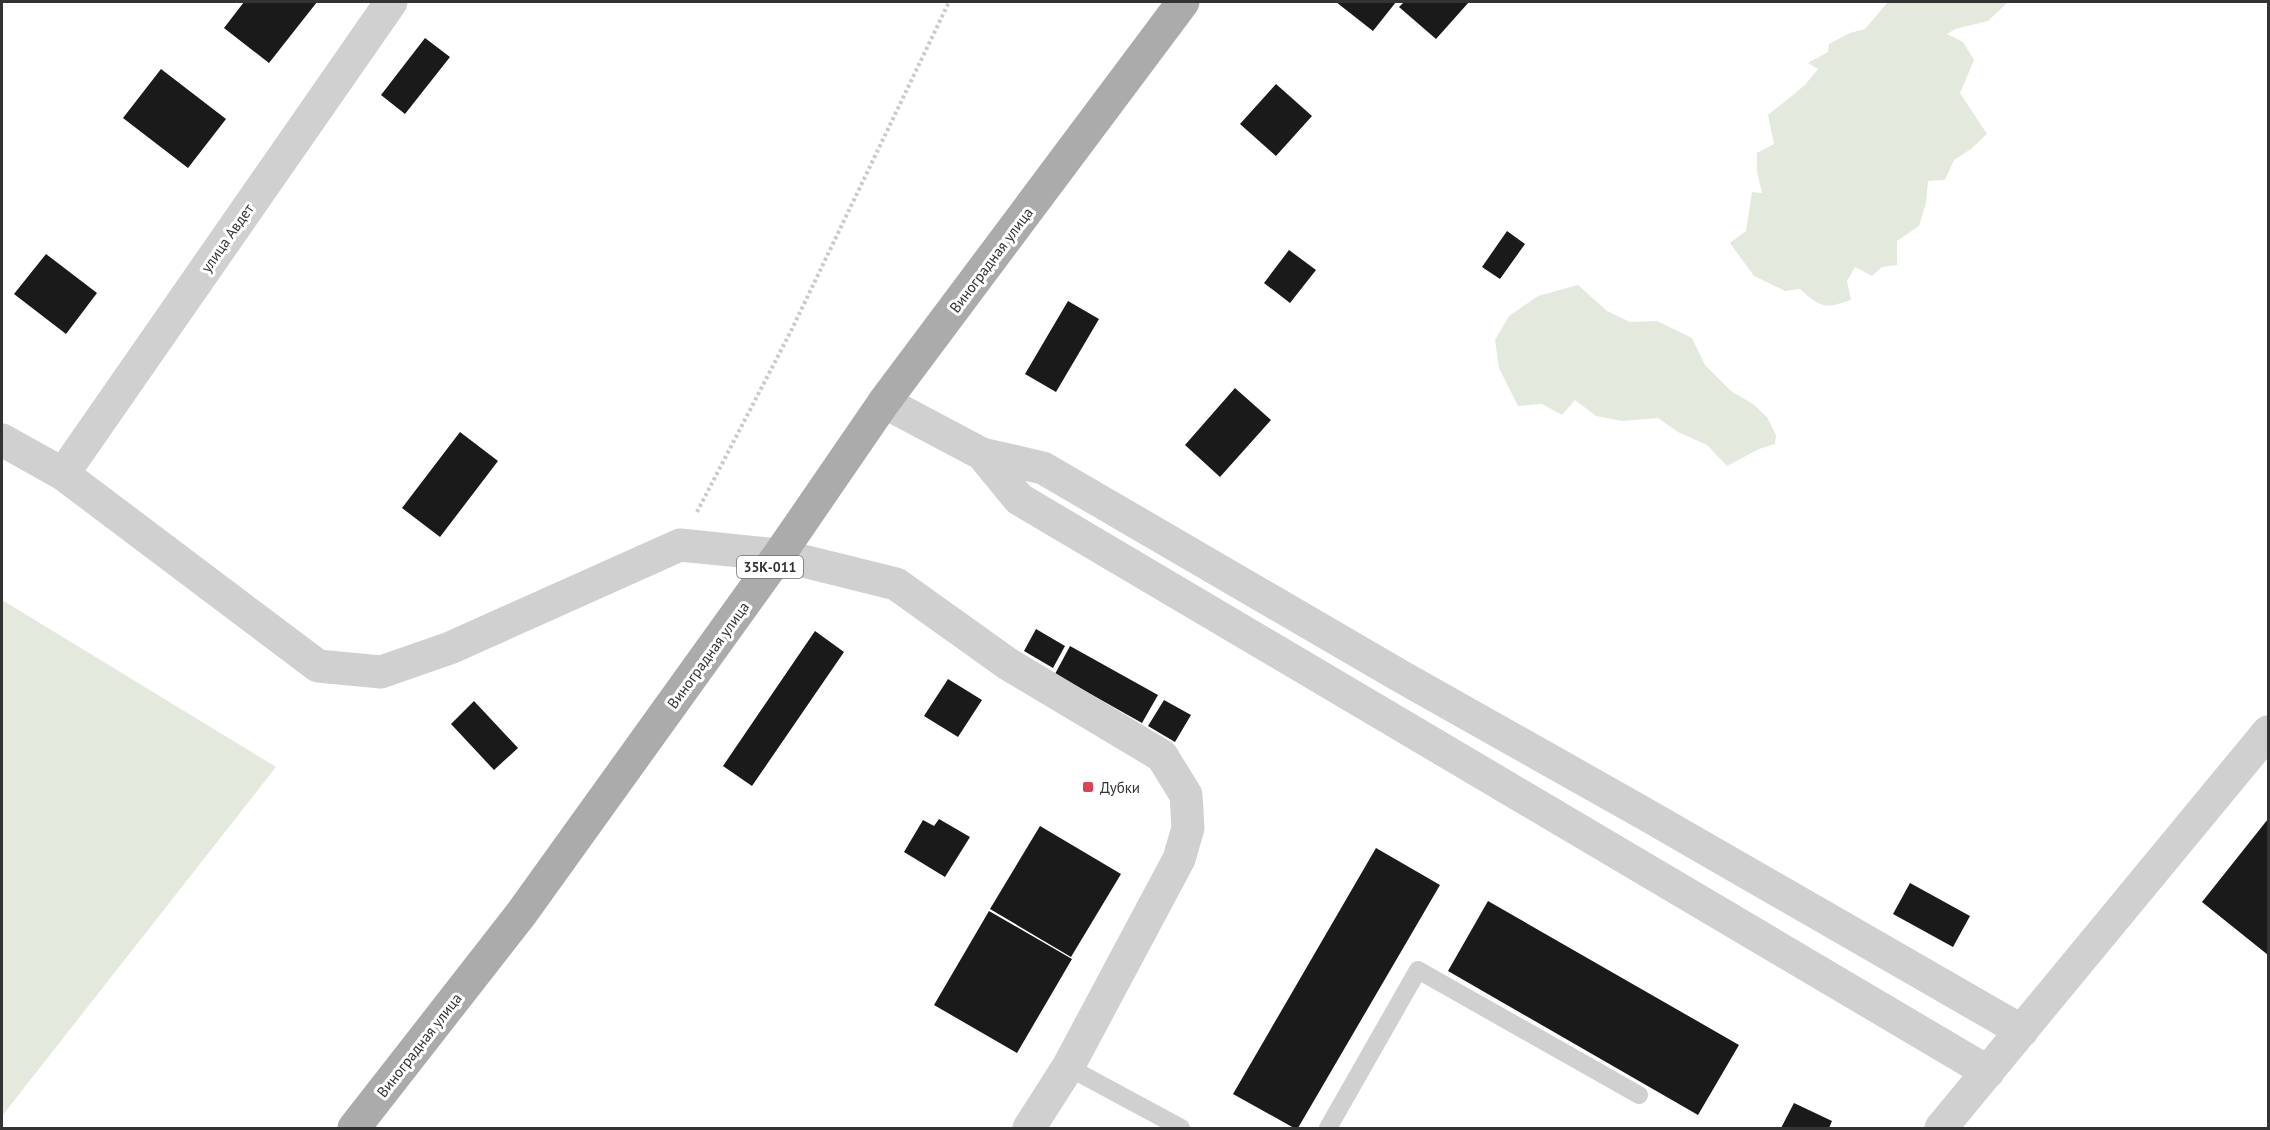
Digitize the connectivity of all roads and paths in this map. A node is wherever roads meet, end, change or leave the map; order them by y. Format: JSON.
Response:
{"nodes":[{"id":1,"x":391,"y":2,"type":"edge"},
{"id":2,"x":949,"y":2,"type":"edge"},
{"id":3,"x":1183,"y":2,"type":"edge"},
{"id":4,"x":884,"y":402,"type":"junction"},
{"id":5,"x":2,"y":440,"type":"edge"},
{"id":6,"x":982,"y":454,"type":"junction"},
{"id":7,"x":63,"y":474,"type":"junction"},
{"id":8,"x":680,"y":544,"type":"junction"},
{"id":9,"x":779,"y":555,"type":"junction"},
{"id":10,"x":2268,"y":732,"type":"edge"},
{"id":11,"x":2022,"y":1030,"type":"junction"},
{"id":12,"x":1068,"y":1067,"type":"junction"},
{"id":13,"x":1988,"y":1072,"type":"junction"},
{"id":14,"x":1639,"y":1095,"type":"dead end"},
{"id":15,"x":354,"y":1128,"type":"edge"},
{"id":16,"x":1029,"y":1128,"type":"edge"},
{"id":17,"x":1181,"y":1128,"type":"edge"},
{"id":18,"x":1328,"y":1128,"type":"edge"},
{"id":19,"x":1941,"y":1128,"type":"edge"}],
"edges":[{"from":1,"to":7,"type":"street","name":"улица Авдет"},
{"from":2,"to":8,"type":"path"},
{"from":3,"to":4,"type":"main road","name":"Виноградная улица","number":"35К-011"},
{"from":4,"to":6,"type":"street"},
{"from":4,"to":9,"type":"main road","name":"Виноградная улица","number":"35К-011"},
{"from":5,"to":7,"type":"street"},
{"from":6,"to":11,"type":"street"},
{"from":6,"to":13,"type":"street"},
{"from":7,"to":8,"type":"street"},
{"from":8,"to":9,"type":"street"},
{"from":9,"to":12,"type":"street"},
{"from":9,"to":15,"type":"main road","name":"Виноградная улица","number":"35К-011"},
{"from":10,"to":11,"type":"street"},
{"from":11,"to":13,"type":"street"},
{"from":12,"to":16,"type":"street"},
{"from":12,"to":17,"type":"lane"},
{"from":13,"to":19,"type":"street"},
{"from":14,"to":18,"type":"lane"}]}
